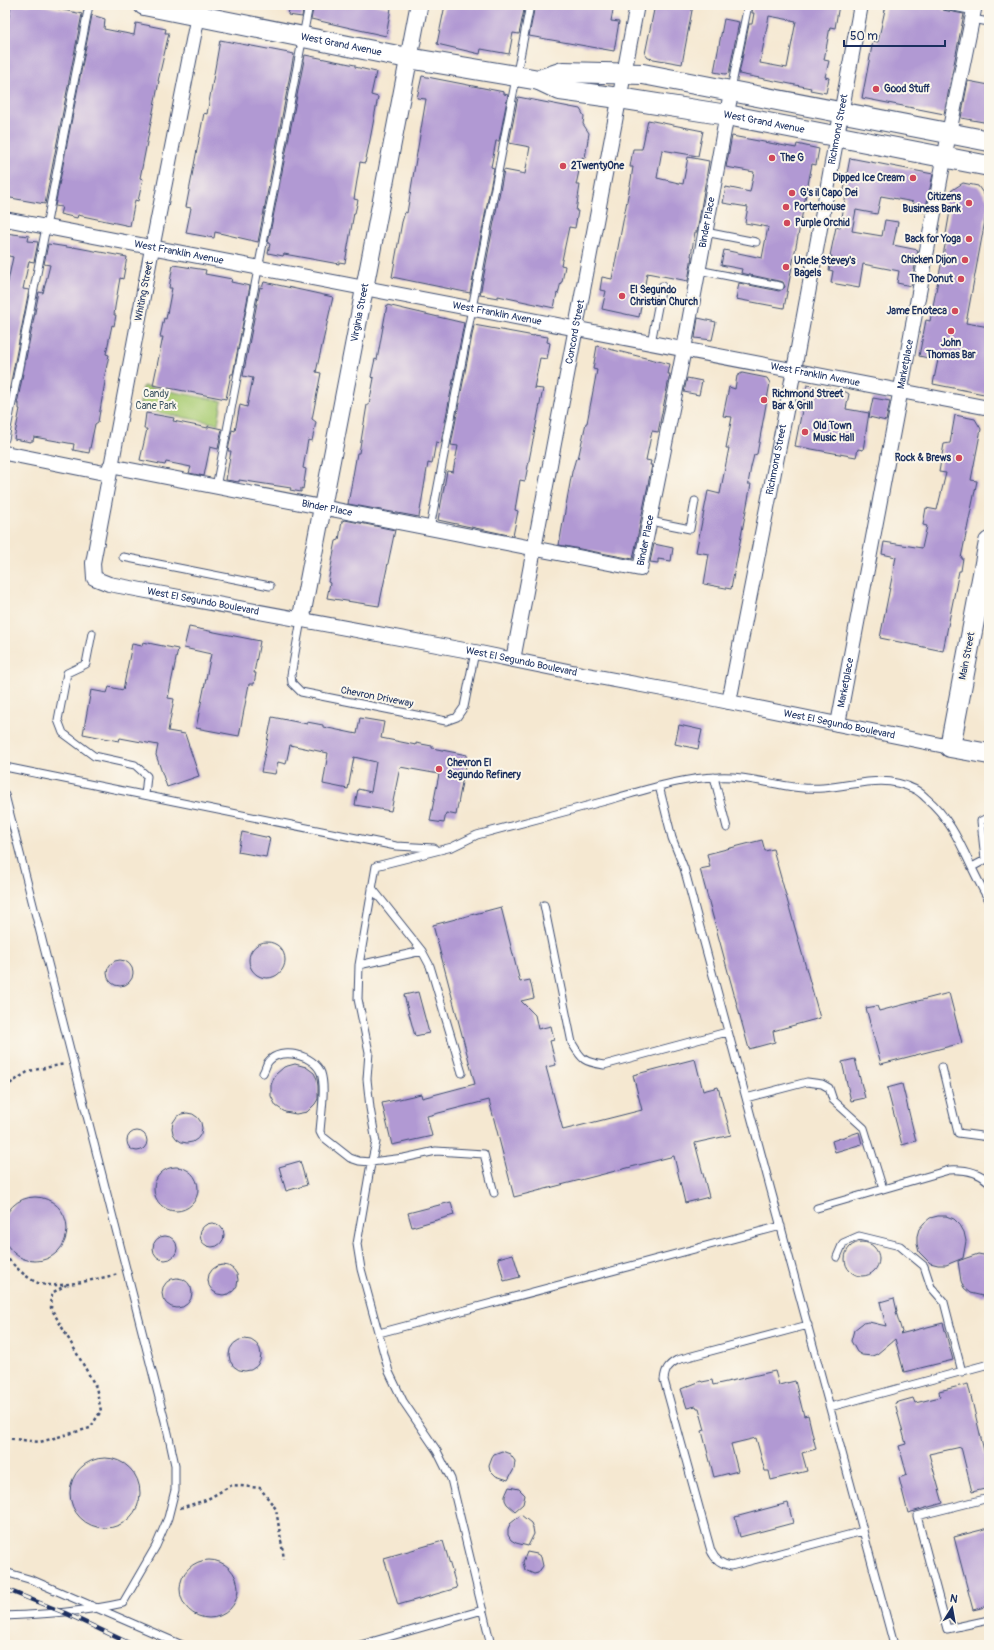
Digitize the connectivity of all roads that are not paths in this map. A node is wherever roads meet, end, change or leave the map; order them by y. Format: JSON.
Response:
{"nodes":[{"id":1,"x":89,"y":5,"type":"edge"},
{"id":2,"x":144,"y":5,"type":"edge"},
{"id":3,"x":309,"y":5,"type":"edge"},
{"id":4,"x":419,"y":5,"type":"edge"},
{"id":5,"x":530,"y":5,"type":"edge"},
{"id":6,"x":637,"y":5,"type":"edge"},
{"id":7,"x":748,"y":5,"type":"edge"},
{"id":8,"x":861,"y":5,"type":"edge"},
{"id":9,"x":944,"y":5,"type":"edge"},
{"id":10,"x":199,"y":11,"type":"edge"},
{"id":11,"x":974,"y":12,"type":"edge"},
{"id":12,"x":989,"y":22,"type":"edge"},
{"id":13,"x":303,"y":38,"type":"junction"},
{"id":14,"x":408,"y":58,"type":"junction"},
{"id":15,"x":624,"y":73,"type":"junction"},
{"id":16,"x":516,"y":77,"type":"junction"},
{"id":17,"x":539,"y":80,"type":"junction"},
{"id":18,"x":730,"y":92,"type":"junction"},
{"id":19,"x":619,"y":98,"type":"junction"},
{"id":20,"x":841,"y":113,"type":"junction"},
{"id":21,"x":727,"y":115,"type":"junction"},
{"id":22,"x":949,"y":133,"type":"junction"},
{"id":23,"x":837,"y":137,"type":"junction"},
{"id":24,"x":989,"y":141,"type":"edge"},
{"id":25,"x":945,"y":158,"type":"junction"},
{"id":26,"x":989,"y":166,"type":"edge"},
{"id":27,"x":5,"y":219,"type":"edge"},
{"id":28,"x":47,"y":227,"type":"junction"},
{"id":29,"x":705,"y":232,"type":"junction"},
{"id":30,"x":756,"y":242,"type":"dead end"},
{"id":31,"x":152,"y":246,"type":"junction"},
{"id":32,"x":258,"y":268,"type":"junction"},
{"id":33,"x":698,"y":270,"type":"junction"},
{"id":34,"x":662,"y":286,"type":"dead end"},
{"id":35,"x":780,"y":286,"type":"dead end"},
{"id":36,"x":365,"y":288,"type":"junction"},
{"id":37,"x":471,"y":308,"type":"junction"},
{"id":38,"x":576,"y":328,"type":"junction"},
{"id":39,"x":651,"y":342,"type":"junction"},
{"id":40,"x":684,"y":349,"type":"junction"},
{"id":41,"x":794,"y":370,"type":"junction"},
{"id":42,"x":901,"y":391,"type":"junction"},
{"id":43,"x":989,"y":408,"type":"edge"},
{"id":44,"x":5,"y":439,"type":"edge"},
{"id":45,"x":5,"y":452,"type":"edge"},
{"id":46,"x":110,"y":470,"type":"junction"},
{"id":47,"x":216,"y":487,"type":"junction"},
{"id":48,"x":695,"y":501,"type":"dead end"},
{"id":49,"x":323,"y":507,"type":"junction"},
{"id":50,"x":650,"y":521,"type":"junction"},
{"id":51,"x":430,"y":528,"type":"junction"},
{"id":52,"x":989,"y":542,"type":"edge"},
{"id":53,"x":534,"y":548,"type":"junction"},
{"id":54,"x":123,"y":557,"type":"dead end"},
{"id":55,"x":986,"y":572,"type":"edge"},
{"id":56,"x":94,"y":578,"type":"joint"},
{"id":57,"x":270,"y":586,"type":"dead end"},
{"id":58,"x":301,"y":619,"type":"junction"},
{"id":59,"x":92,"y":633,"type":"dead end"},
{"id":60,"x":475,"y":652,"type":"junction"},
{"id":61,"x":513,"y":660,"type":"junction"},
{"id":62,"x":729,"y":702,"type":"junction"},
{"id":63,"x":838,"y":724,"type":"junction"},
{"id":64,"x":950,"y":747,"type":"junction"},
{"id":65,"x":989,"y":754,"type":"edge"},
{"id":66,"x":5,"y":767,"type":"edge"},
{"id":67,"x":714,"y":777,"type":"junction"},
{"id":68,"x":659,"y":786,"type":"junction"},
{"id":69,"x":5,"y":795,"type":"edge"},
{"id":70,"x":145,"y":795,"type":"junction"},
{"id":71,"x":989,"y":817,"type":"edge"},
{"id":72,"x":727,"y":828,"type":"dead end"},
{"id":73,"x":452,"y":847,"type":"junction"},
{"id":74,"x":972,"y":867,"type":"junction"},
{"id":75,"x":372,"y":888,"type":"junction"},
{"id":76,"x":989,"y":900,"type":"edge"},
{"id":77,"x":544,"y":905,"type":"dead end"},
{"id":78,"x":422,"y":951,"type":"junction"},
{"id":79,"x":358,"y":965,"type":"junction"},
{"id":80,"x":727,"y":1032,"type":"junction"},
{"id":81,"x":942,"y":1067,"type":"dead end"},
{"id":82,"x":462,"y":1073,"type":"dead end"},
{"id":83,"x":264,"y":1074,"type":"dead end"},
{"id":84,"x":746,"y":1098,"type":"junction"},
{"id":85,"x":989,"y":1137,"type":"edge"},
{"id":86,"x":371,"y":1162,"type":"junction"},
{"id":87,"x":989,"y":1182,"type":"edge"},
{"id":88,"x":883,"y":1189,"type":"junction"},
{"id":89,"x":494,"y":1193,"type":"dead end"},
{"id":90,"x":817,"y":1208,"type":"dead end"},
{"id":91,"x":781,"y":1226,"type":"junction"},
{"id":92,"x":837,"y":1257,"type":"dead end"},
{"id":93,"x":808,"y":1326,"type":"junction"},
{"id":94,"x":378,"y":1333,"type":"junction"},
{"id":95,"x":989,"y":1364,"type":"edge"},
{"id":96,"x":962,"y":1372,"type":"junction"},
{"id":97,"x":830,"y":1407,"type":"junction"},
{"id":98,"x":989,"y":1498,"type":"edge"},
{"id":99,"x":863,"y":1531,"type":"junction"},
{"id":100,"x":5,"y":1572,"type":"edge"},
{"id":101,"x":98,"y":1609,"type":"junction"},
{"id":102,"x":483,"y":1610,"type":"junction"},
{"id":103,"x":5,"y":1616,"type":"edge"},
{"id":104,"x":989,"y":1620,"type":"edge"},
{"id":105,"x":182,"y":1645,"type":"edge"},
{"id":106,"x":360,"y":1645,"type":"edge"},
{"id":107,"x":491,"y":1645,"type":"edge"},
{"id":108,"x":894,"y":1645,"type":"edge"}],
"edges":[{"from":1,"to":28,"type":"lane"},
{"from":2,"to":10,"type":"main road","name":"West Grand Avenue"},
{"from":3,"to":13,"type":"lane"},
{"from":4,"to":14,"type":"street","name":"Virginia Street"},
{"from":5,"to":16,"type":"lane"},
{"from":6,"to":15,"type":"street","name":"Concord Street"},
{"from":7,"to":18,"type":"lane","name":"Binder Place"},
{"from":8,"to":20,"type":"street","name":"Richmond Street"},
{"from":9,"to":11,"type":"lane"},
{"from":10,"to":13,"type":"main road","name":"West Grand Avenue"},
{"from":10,"to":31,"type":"street","name":"Whiting Street"},
{"from":11,"to":12,"type":"lane"},
{"from":11,"to":22,"type":"street","name":"Marketplace"},
{"from":13,"to":14,"type":"main road","name":"West Grand Avenue"},
{"from":13,"to":32,"type":"lane"},
{"from":14,"to":16,"type":"main road","name":"West Grand Avenue"},
{"from":14,"to":36,"type":"street","name":"Virginia Street"},
{"from":15,"to":17,"type":"main road","name":"West Grand Avenue"},
{"from":15,"to":18,"type":"main road","name":"West Grand Avenue"},
{"from":15,"to":19,"type":"street","name":"Concord Street"},
{"from":16,"to":17,"type":"main road","name":"West Grand Avenue"},
{"from":16,"to":37,"type":"lane"},
{"from":17,"to":19,"type":"main road","name":"West Grand Avenue"},
{"from":18,"to":20,"type":"main road","name":"West Grand Avenue"},
{"from":18,"to":21,"type":"street","name":"Binder Place"},
{"from":19,"to":21,"type":"main road","name":"West Grand Avenue"},
{"from":19,"to":38,"type":"street","name":"Concord Street"},
{"from":20,"to":22,"type":"main road","name":"West Grand Avenue"},
{"from":20,"to":23,"type":"street","name":"Richmond Street"},
{"from":21,"to":23,"type":"main road","name":"West Grand Avenue"},
{"from":21,"to":29,"type":"street","name":"Binder Place"},
{"from":22,"to":24,"type":"main road","name":"West Grand Avenue"},
{"from":22,"to":25,"type":"street","name":"Marketplace"},
{"from":23,"to":25,"type":"main road","name":"West Grand Avenue"},
{"from":23,"to":41,"type":"street","name":"Richmond Street"},
{"from":25,"to":26,"type":"main road","name":"West Grand Avenue"},
{"from":25,"to":42,"type":"street","name":"Marketplace"},
{"from":27,"to":28,"type":"street","name":"West Franklin Avenue"},
{"from":28,"to":31,"type":"street","name":"West Franklin Avenue"},
{"from":28,"to":44,"type":"lane"},
{"from":29,"to":30,"type":"lane"},
{"from":29,"to":33,"type":"street","name":"Binder Place"},
{"from":31,"to":32,"type":"street","name":"West Franklin Avenue"},
{"from":31,"to":46,"type":"street","name":"Whiting Street"},
{"from":32,"to":36,"type":"street","name":"West Franklin Avenue"},
{"from":32,"to":47,"type":"lane"},
{"from":33,"to":35,"type":"lane"},
{"from":33,"to":40,"type":"street","name":"Binder Place"},
{"from":34,"to":39,"type":"lane"},
{"from":36,"to":37,"type":"street","name":"West Franklin Avenue"},
{"from":36,"to":49,"type":"street","name":"Virginia Street"},
{"from":37,"to":38,"type":"street","name":"West Franklin Avenue"},
{"from":37,"to":51,"type":"lane"},
{"from":38,"to":39,"type":"street","name":"West Franklin Avenue"},
{"from":38,"to":53,"type":"street","name":"Concord Street"},
{"from":39,"to":40,"type":"street","name":"West Franklin Avenue"},
{"from":40,"to":41,"type":"street","name":"West Franklin Avenue"},
{"from":40,"to":50,"type":"street","name":"Binder Place"},
{"from":41,"to":42,"type":"street","name":"West Franklin Avenue"},
{"from":41,"to":62,"type":"street","name":"Richmond Street"},
{"from":42,"to":43,"type":"street","name":"West Franklin Avenue"},
{"from":42,"to":63,"type":"street","name":"Marketplace"},
{"from":45,"to":46,"type":"street","name":"Binder Place"},
{"from":46,"to":47,"type":"street","name":"Binder Place"},
{"from":46,"to":56,"type":"street","name":"Whiting Street"},
{"from":47,"to":49,"type":"street","name":"Binder Place"},
{"from":48,"to":50,"type":"lane"},
{"from":49,"to":51,"type":"street","name":"Binder Place"},
{"from":49,"to":58,"type":"street","name":"Virginia Street"},
{"from":50,"to":53,"type":"street","name":"Binder Place"},
{"from":51,"to":53,"type":"street","name":"Binder Place"},
{"from":52,"to":55,"type":"main road","name":"Main Street"},
{"from":53,"to":61,"type":"street","name":"Concord Street"},
{"from":54,"to":57,"type":"lane"},
{"from":55,"to":64,"type":"main road","name":"Main Street"},
{"from":56,"to":58,"type":"street","name":"West El Segundo Boulevard"},
{"from":58,"to":60,"type":"street","name":"West El Segundo Boulevard"},
{"from":58,"to":60,"type":"lane","name":"Chevron Driveway"},
{"from":59,"to":70,"type":"lane"},
{"from":60,"to":61,"type":"street","name":"West El Segundo Boulevard"},
{"from":61,"to":62,"type":"street","name":"West El Segundo Boulevard"},
{"from":62,"to":63,"type":"street","name":"West El Segundo Boulevard"},
{"from":63,"to":64,"type":"street","name":"West El Segundo Boulevard"},
{"from":64,"to":65,"type":"main road"},
{"from":66,"to":70,"type":"lane"},
{"from":67,"to":68,"type":"lane"},
{"from":67,"to":72,"type":"lane"},
{"from":67,"to":74,"type":"lane"},
{"from":68,"to":73,"type":"lane"},
{"from":68,"to":80,"type":"lane"},
{"from":69,"to":101,"type":"lane"},
{"from":70,"to":73,"type":"lane"},
{"from":71,"to":74,"type":"lane"},
{"from":73,"to":75,"type":"lane"},
{"from":74,"to":76,"type":"lane"},
{"from":75,"to":78,"type":"lane"},
{"from":75,"to":79,"type":"lane"},
{"from":77,"to":80,"type":"lane"},
{"from":78,"to":79,"type":"lane"},
{"from":78,"to":82,"type":"lane"},
{"from":79,"to":86,"type":"lane"},
{"from":80,"to":84,"type":"lane"},
{"from":81,"to":85,"type":"lane"},
{"from":83,"to":86,"type":"lane"},
{"from":84,"to":88,"type":"lane"},
{"from":84,"to":91,"type":"lane"},
{"from":86,"to":89,"type":"lane"},
{"from":86,"to":94,"type":"lane"},
{"from":87,"to":88,"type":"lane"},
{"from":88,"to":90,"type":"lane"},
{"from":91,"to":93,"type":"lane"},
{"from":91,"to":94,"type":"lane"},
{"from":92,"to":96,"type":"lane"},
{"from":93,"to":97,"type":"lane"},
{"from":93,"to":99,"type":"lane"},
{"from":94,"to":102,"type":"lane"},
{"from":95,"to":96,"type":"lane"},
{"from":96,"to":97,"type":"lane"},
{"from":97,"to":99,"type":"lane"},
{"from":98,"to":104,"type":"lane"},
{"from":99,"to":108,"type":"lane"},
{"from":100,"to":101,"type":"lane"},
{"from":101,"to":103,"type":"lane"},
{"from":101,"to":105,"type":"lane"},
{"from":102,"to":106,"type":"lane"},
{"from":102,"to":107,"type":"lane"}]}
